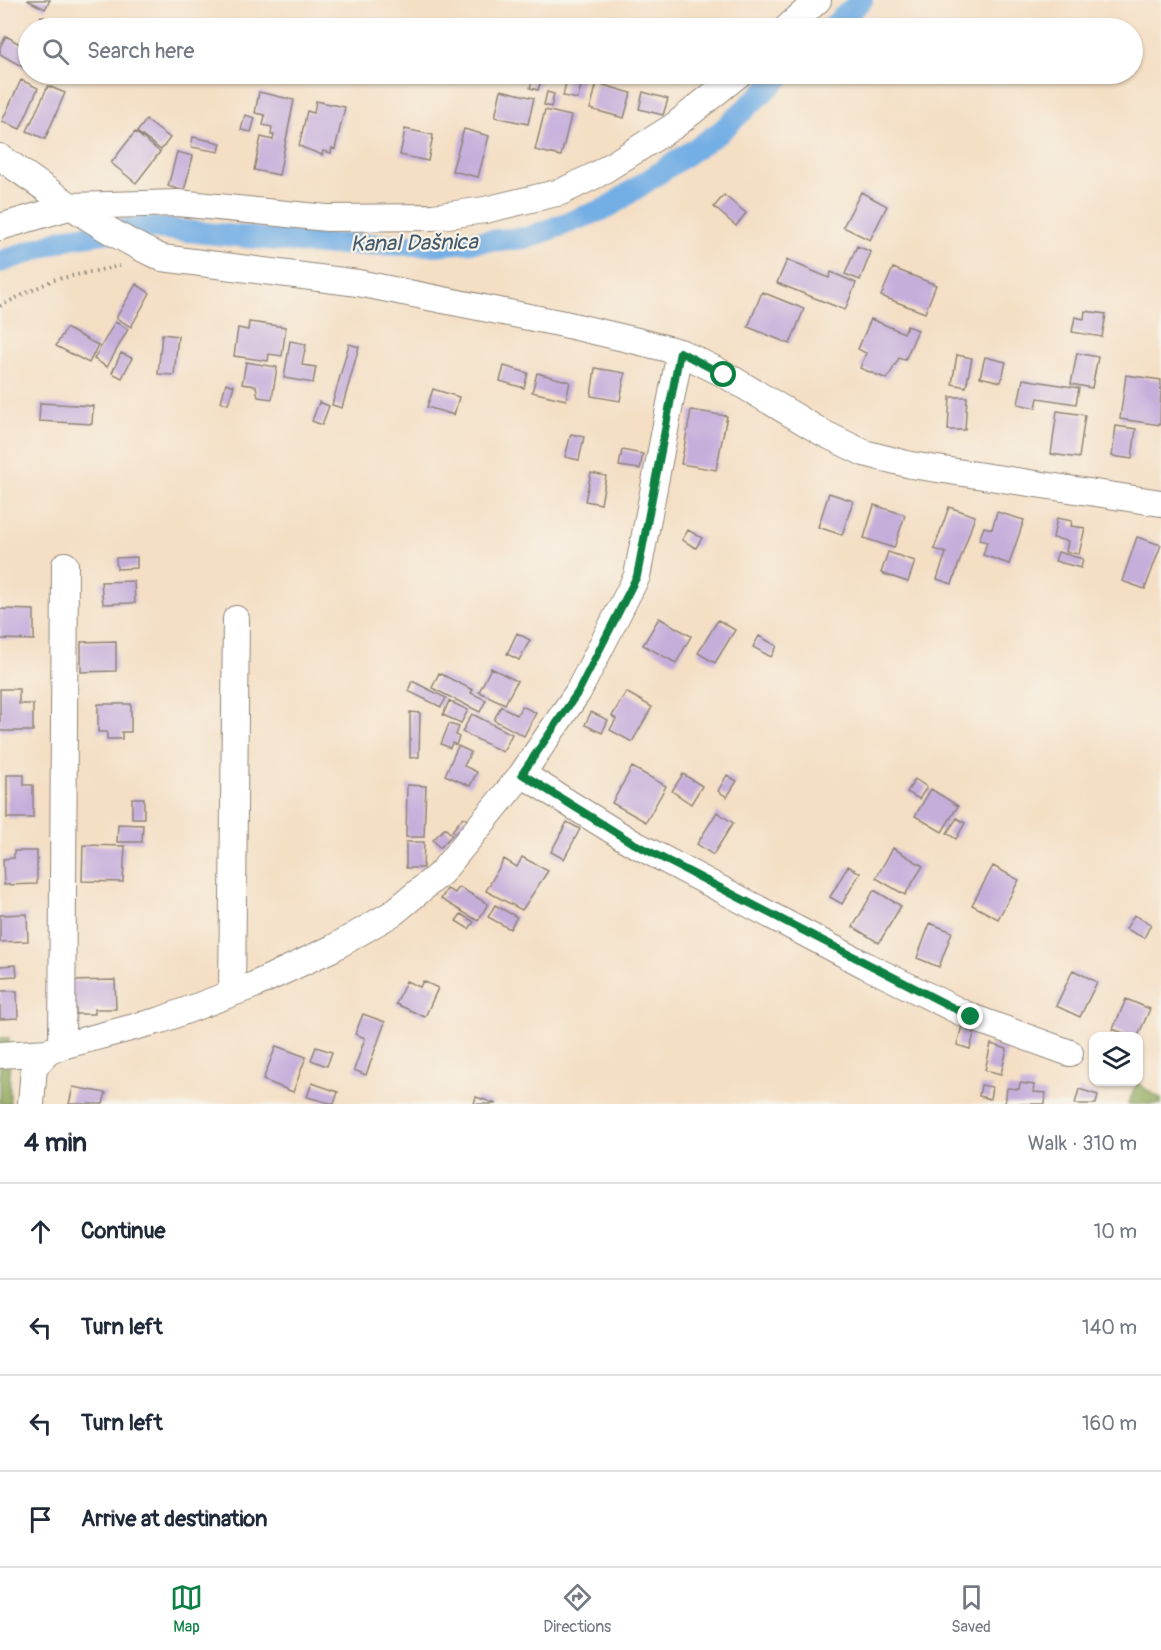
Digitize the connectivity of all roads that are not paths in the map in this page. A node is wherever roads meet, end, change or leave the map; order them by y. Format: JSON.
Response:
{"nodes":[{"id":1,"x":818,"y":0,"type":"edge"},
{"id":2,"x":798,"y":18,"type":"edge"},
{"id":3,"x":726,"y":84,"type":"edge"},
{"id":4,"x":0,"y":157,"type":"edge"},
{"id":5,"x":80,"y":211,"type":"junction"},
{"id":6,"x":0,"y":227,"type":"edge"},
{"id":7,"x":680,"y":352,"type":"junction"},
{"id":8,"x":1161,"y":503,"type":"edge"},
{"id":9,"x":65,"y":565,"type":"dead end"},
{"id":10,"x":236,"y":619,"type":"dead end"},
{"id":11,"x":522,"y":774,"type":"junction"},
{"id":12,"x":232,"y":993,"type":"junction"},
{"id":13,"x":55,"y":1049,"type":"junction"},
{"id":14,"x":1070,"y":1053,"type":"dead end"},
{"id":15,"x":0,"y":1054,"type":"edge"},
{"id":16,"x":31,"y":1104,"type":"edge"}],
"edges":[{"from":1,"to":2,"type":"street"},
{"from":3,"to":5,"type":"street"},
{"from":4,"to":5,"type":"street"},
{"from":5,"to":6,"type":"street"},
{"from":5,"to":7,"type":"street"},
{"from":7,"to":8,"type":"street"},
{"from":7,"to":11,"type":"street"},
{"from":9,"to":13,"type":"street"},
{"from":10,"to":12,"type":"street"},
{"from":11,"to":12,"type":"street"},
{"from":11,"to":14,"type":"street"},
{"from":12,"to":13,"type":"street"},
{"from":13,"to":15,"type":"street"},
{"from":13,"to":16,"type":"street"}]}
